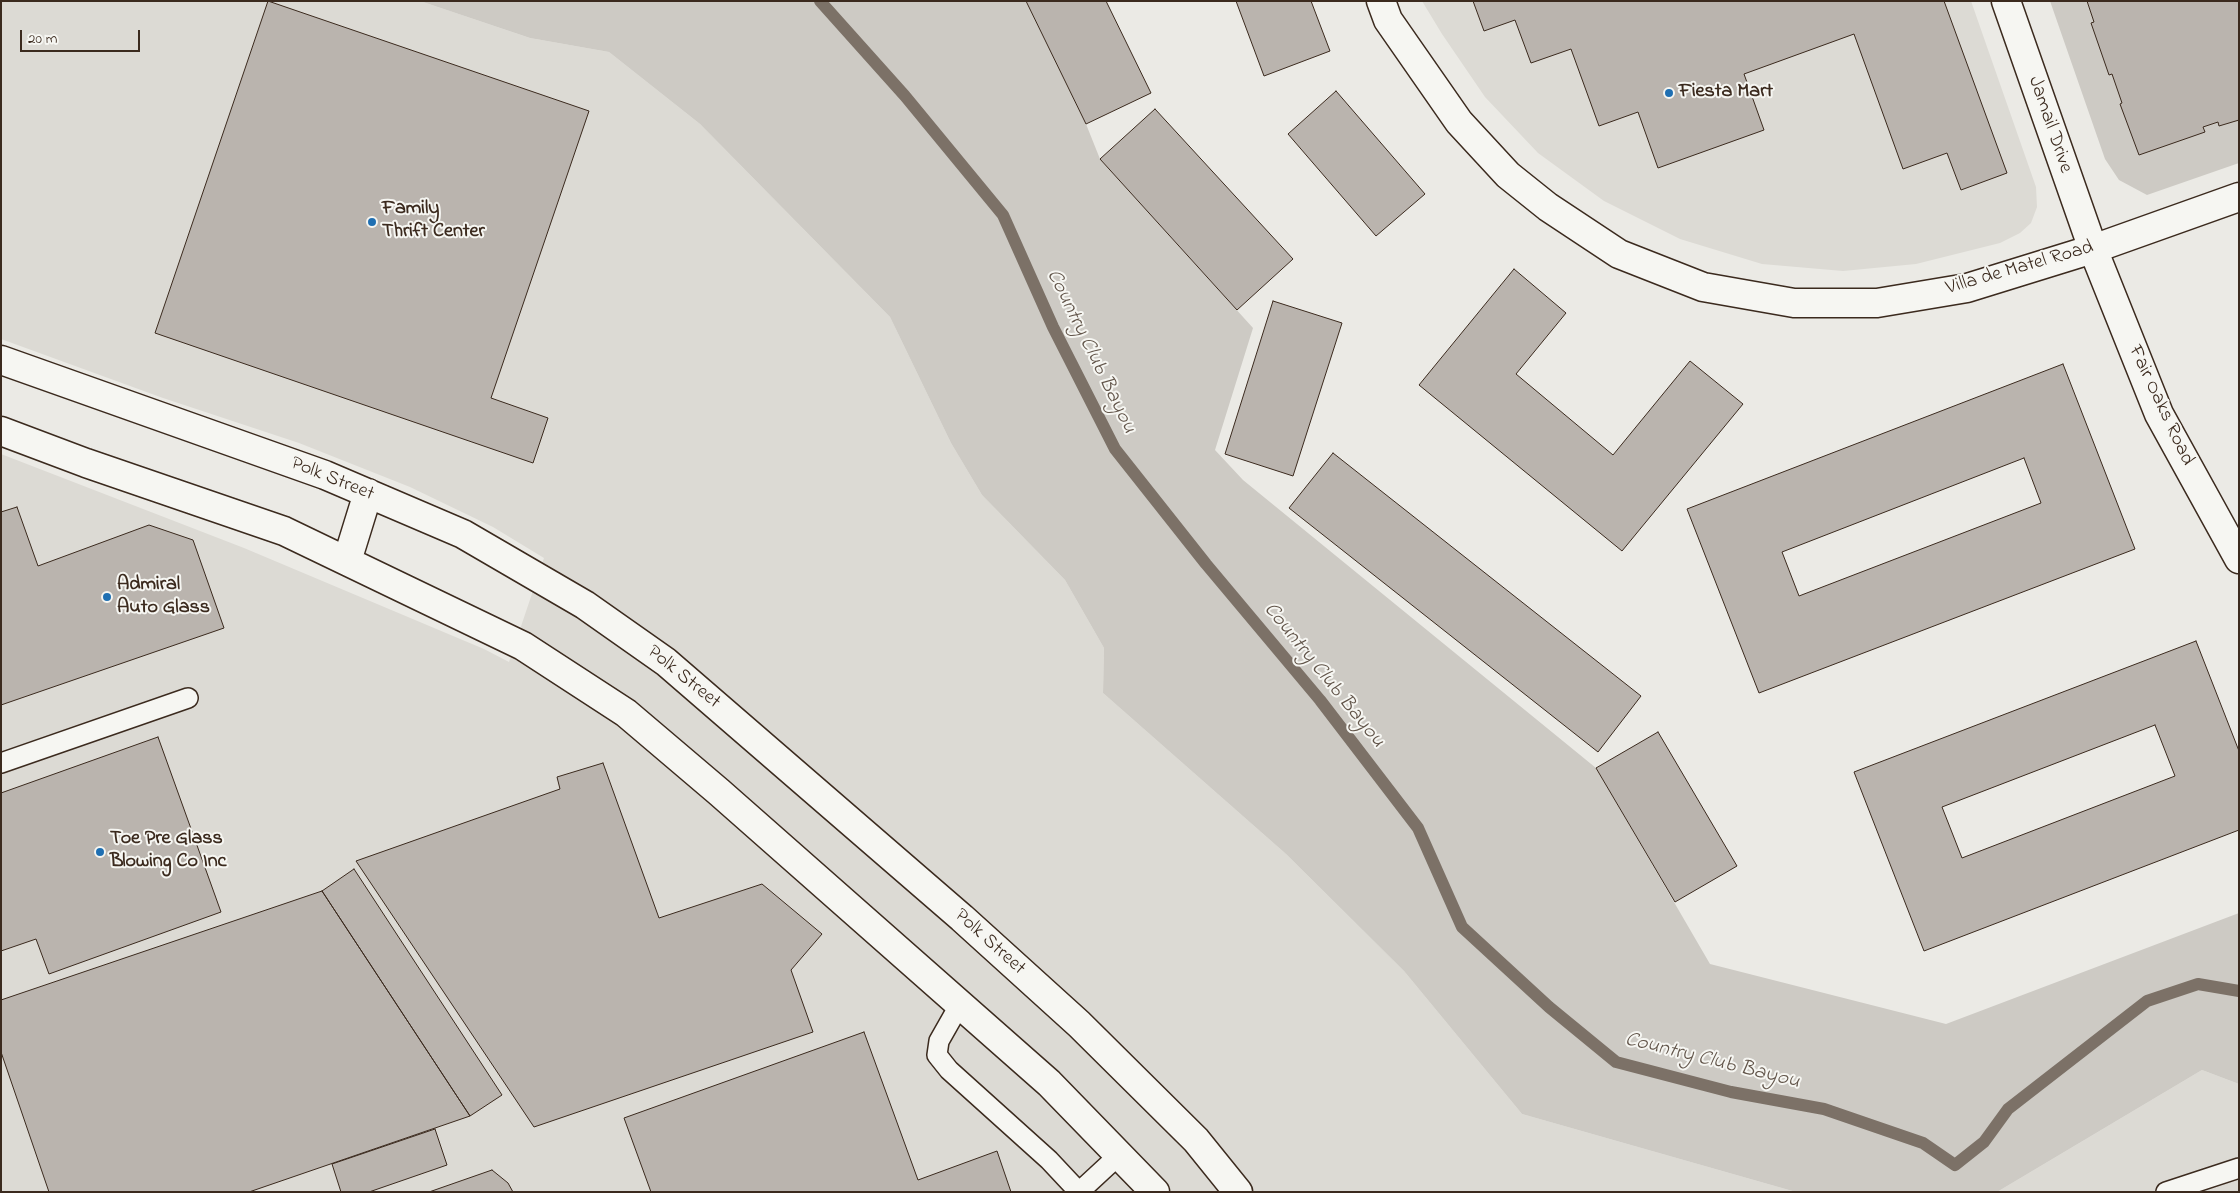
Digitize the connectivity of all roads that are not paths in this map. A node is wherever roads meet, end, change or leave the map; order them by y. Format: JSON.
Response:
{"nodes":[{"id":1,"x":1381,"y":1,"type":"edge"},
{"id":2,"x":2006,"y":1,"type":"edge"},
{"id":3,"x":2239,"y":197,"type":"edge"},
{"id":4,"x":2093,"y":248,"type":"junction"},
{"id":5,"x":1,"y":360,"type":"edge"},
{"id":6,"x":1,"y":431,"type":"edge"},
{"id":7,"x":368,"y":493,"type":"junction"},
{"id":8,"x":2239,"y":559,"type":"edge"},
{"id":9,"x":347,"y":561,"type":"junction"},
{"id":10,"x":188,"y":698,"type":"dead end"},
{"id":11,"x":1,"y":763,"type":"edge"},
{"id":12,"x":960,"y":1004,"type":"junction"},
{"id":13,"x":1119,"y":1155,"type":"junction"},
{"id":14,"x":2239,"y":1168,"type":"edge"},
{"id":15,"x":1079,"y":1192,"type":"edge"},
{"id":16,"x":1155,"y":1192,"type":"edge"},
{"id":17,"x":1238,"y":1192,"type":"edge"},
{"id":18,"x":2166,"y":1192,"type":"edge"}],
"edges":[{"from":1,"to":4,"type":"main road","name":"Villa de Matel Road"},
{"from":2,"to":4,"type":"main road","name":"Jamail Drive"},
{"from":3,"to":4,"type":"main road","name":"Villa de Matel Road"},
{"from":4,"to":8,"type":"main road","name":"Fair Oaks Road"},
{"from":5,"to":7,"type":"main road","name":"Polk Street"},
{"from":6,"to":9,"type":"main road"},
{"from":7,"to":9,"type":"main road"},
{"from":7,"to":17,"type":"main road","name":"Polk Street"},
{"from":9,"to":12,"type":"main road"},
{"from":10,"to":11,"type":"lane"},
{"from":12,"to":13,"type":"main road"},
{"from":12,"to":15,"type":"lane"},
{"from":13,"to":15,"type":"lane"},
{"from":13,"to":16,"type":"main road"},
{"from":14,"to":18,"type":"lane"}]}
